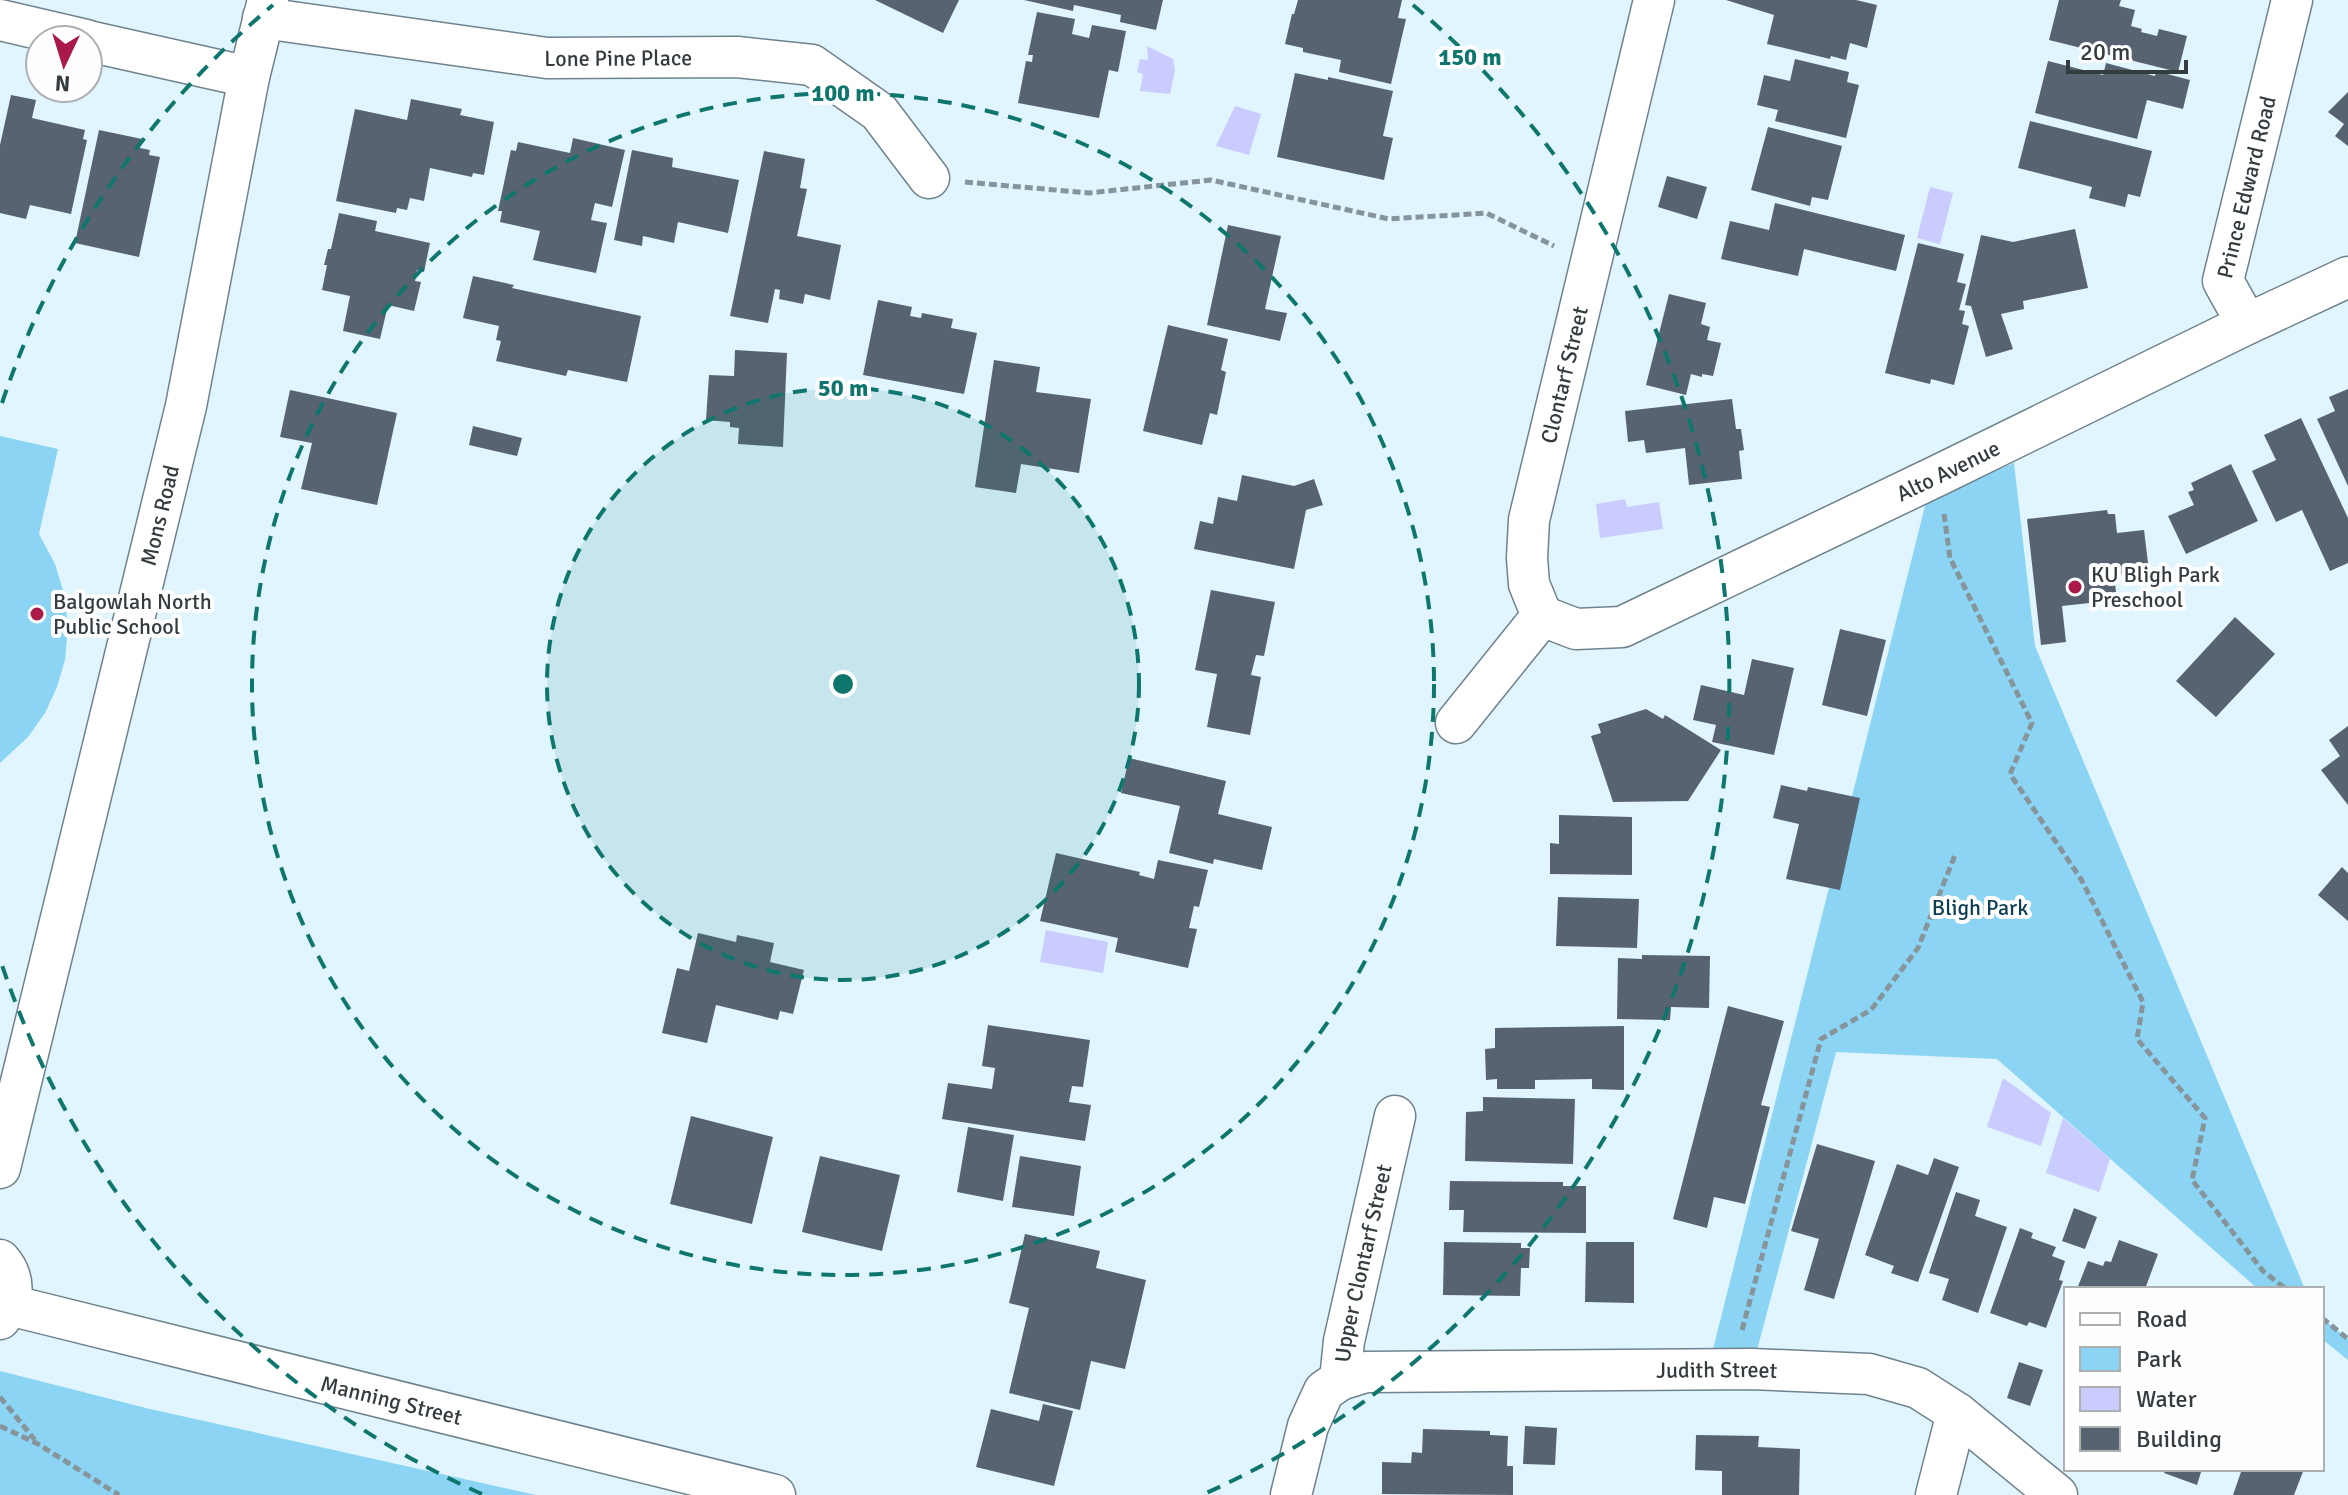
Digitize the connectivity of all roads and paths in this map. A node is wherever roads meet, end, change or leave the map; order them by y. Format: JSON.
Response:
{"nodes":[{"id":1,"x":1654,"y":0,"type":"edge"},
{"id":2,"x":2292,"y":0,"type":"edge"},
{"id":3,"x":266,"y":9,"type":"edge"},
{"id":4,"x":0,"y":20,"type":"edge"},
{"id":5,"x":24,"y":26,"type":"edge"},
{"id":6,"x":104,"y":44,"type":"edge"},
{"id":7,"x":249,"y":77,"type":"junction"},
{"id":8,"x":929,"y":178,"type":"joint"},
{"id":9,"x":1591,"y":263,"type":"junction"},
{"id":10,"x":2348,"y":277,"type":"edge"},
{"id":11,"x":2247,"y":324,"type":"junction"},
{"id":12,"x":1943,"y":506,"type":"dead end"},
{"id":13,"x":1542,"y":616,"type":"junction"},
{"id":14,"x":1456,"y":723,"type":"dead end"},
{"id":15,"x":1955,"y":855,"type":"dead end"},
{"id":16,"x":1395,"y":1116,"type":"dead end"},
{"id":17,"x":0,"y":1168,"type":"edge"},
{"id":18,"x":0,"y":1260,"type":"edge"},
{"id":19,"x":2283,"y":1287,"type":"edge"},
{"id":20,"x":5,"y":1312,"type":"edge"},
{"id":21,"x":2324,"y":1320,"type":"edge"},
{"id":22,"x":2348,"y":1339,"type":"edge"},
{"id":23,"x":1731,"y":1369,"type":"junction"},
{"id":24,"x":1340,"y":1380,"type":"junction"},
{"id":25,"x":0,"y":1397,"type":"edge"},
{"id":26,"x":1957,"y":1413,"type":"junction"},
{"id":27,"x":0,"y":1426,"type":"edge"},
{"id":28,"x":38,"y":1444,"type":"junction"},
{"id":29,"x":119,"y":1495,"type":"edge"},
{"id":30,"x":775,"y":1495,"type":"edge"},
{"id":31,"x":1291,"y":1495,"type":"edge"},
{"id":32,"x":1936,"y":1495,"type":"edge"},
{"id":33,"x":2057,"y":1495,"type":"edge"}],
"edges":[{"from":1,"to":9,"type":"street","name":"Clontarf Street"},
{"from":2,"to":11,"type":"street","name":"Prince Edward Road"},
{"from":3,"to":7,"type":"street","name":"Mons Road"},
{"from":3,"to":8,"type":"street","name":"Lone Pine Place"},
{"from":4,"to":5,"type":"street"},
{"from":6,"to":7,"type":"street"},
{"from":7,"to":17,"type":"street","name":"Mons Road"},
{"from":8,"to":9,"type":"path"},
{"from":9,"to":13,"type":"street","name":"Clontarf Street"},
{"from":10,"to":11,"type":"street","name":"Alto Avenue"},
{"from":11,"to":13,"type":"street","name":"Alto Avenue"},
{"from":12,"to":19,"type":"path"},
{"from":13,"to":14,"type":"street"},
{"from":15,"to":23,"type":"path"},
{"from":16,"to":24,"type":"street","name":"Upper Clontarf Street"},
{"from":18,"to":20,"type":"street"},
{"from":20,"to":30,"type":"street","name":"Manning Street"},
{"from":21,"to":22,"type":"path"},
{"from":23,"to":24,"type":"street","name":"Judith Street"},
{"from":23,"to":26,"type":"street","name":"Judith Street"},
{"from":24,"to":31,"type":"street","name":"Upper Clontarf Street"},
{"from":25,"to":28,"type":"path"},
{"from":26,"to":32,"type":"street"},
{"from":26,"to":33,"type":"street","name":"Judith Street"},
{"from":27,"to":28,"type":"path"},
{"from":28,"to":29,"type":"path"}]}
